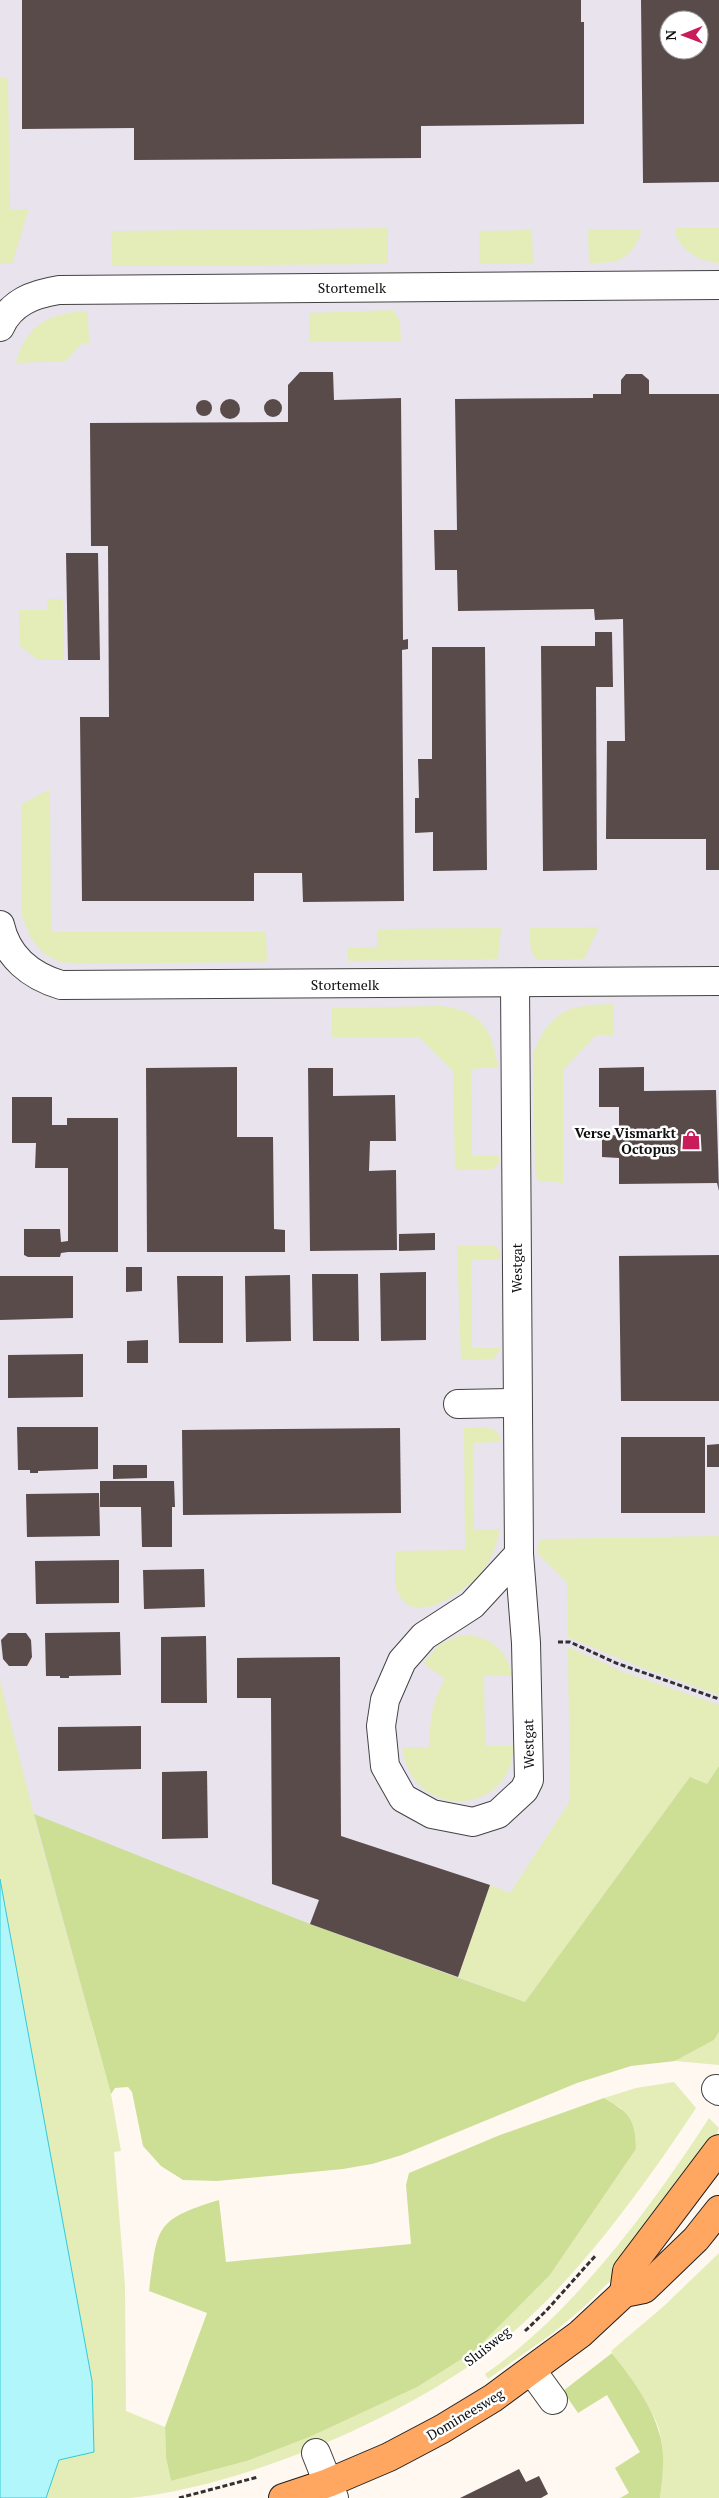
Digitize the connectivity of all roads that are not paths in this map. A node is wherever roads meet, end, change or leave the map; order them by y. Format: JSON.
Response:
{"nodes":[{"id":1,"x":719,"y":285,"type":"edge"},
{"id":2,"x":0,"y":327,"type":"edge"},
{"id":3,"x":0,"y":925,"type":"edge"},
{"id":4,"x":719,"y":980,"type":"edge"},
{"id":5,"x":515,"y":983,"type":"junction"},
{"id":6,"x":517,"y":1403,"type":"junction"},
{"id":7,"x":458,"y":1404,"type":"dead end"},
{"id":8,"x":519,"y":1554,"type":"junction"},
{"id":9,"x":719,"y":2149,"type":"edge"},
{"id":10,"x":719,"y":2210,"type":"edge"},
{"id":11,"x":624,"y":2293,"type":"junction"},
{"id":12,"x":532,"y":2371,"type":"junction"},
{"id":13,"x":553,"y":2400,"type":"dead end"},
{"id":14,"x":316,"y":2453,"type":"dead end"},
{"id":15,"x":331,"y":2490,"type":"edge"},
{"id":16,"x":283,"y":2498,"type":"edge"}],
"edges":[{"from":1,"to":2,"type":"street","name":"Stortemelk"},
{"from":3,"to":5,"type":"street","name":"Stortemelk"},
{"from":4,"to":5,"type":"street","name":"Stortemelk"},
{"from":5,"to":6,"type":"street","name":"Westgat"},
{"from":6,"to":7,"type":"street"},
{"from":6,"to":8,"type":"street","name":"Westgat"},
{"from":8,"to":8,"type":"street","name":"Westgat"},
{"from":9,"to":11,"type":"main road"},
{"from":10,"to":11,"type":"main road","name":"Domineesweg"},
{"from":11,"to":12,"type":"main road","name":"Domineesweg"},
{"from":12,"to":13,"type":"street"},
{"from":12,"to":15,"type":"main road","name":"Domineesweg"},
{"from":14,"to":15,"type":"street"},
{"from":15,"to":16,"type":"main road","name":"Domineesweg"}]}
